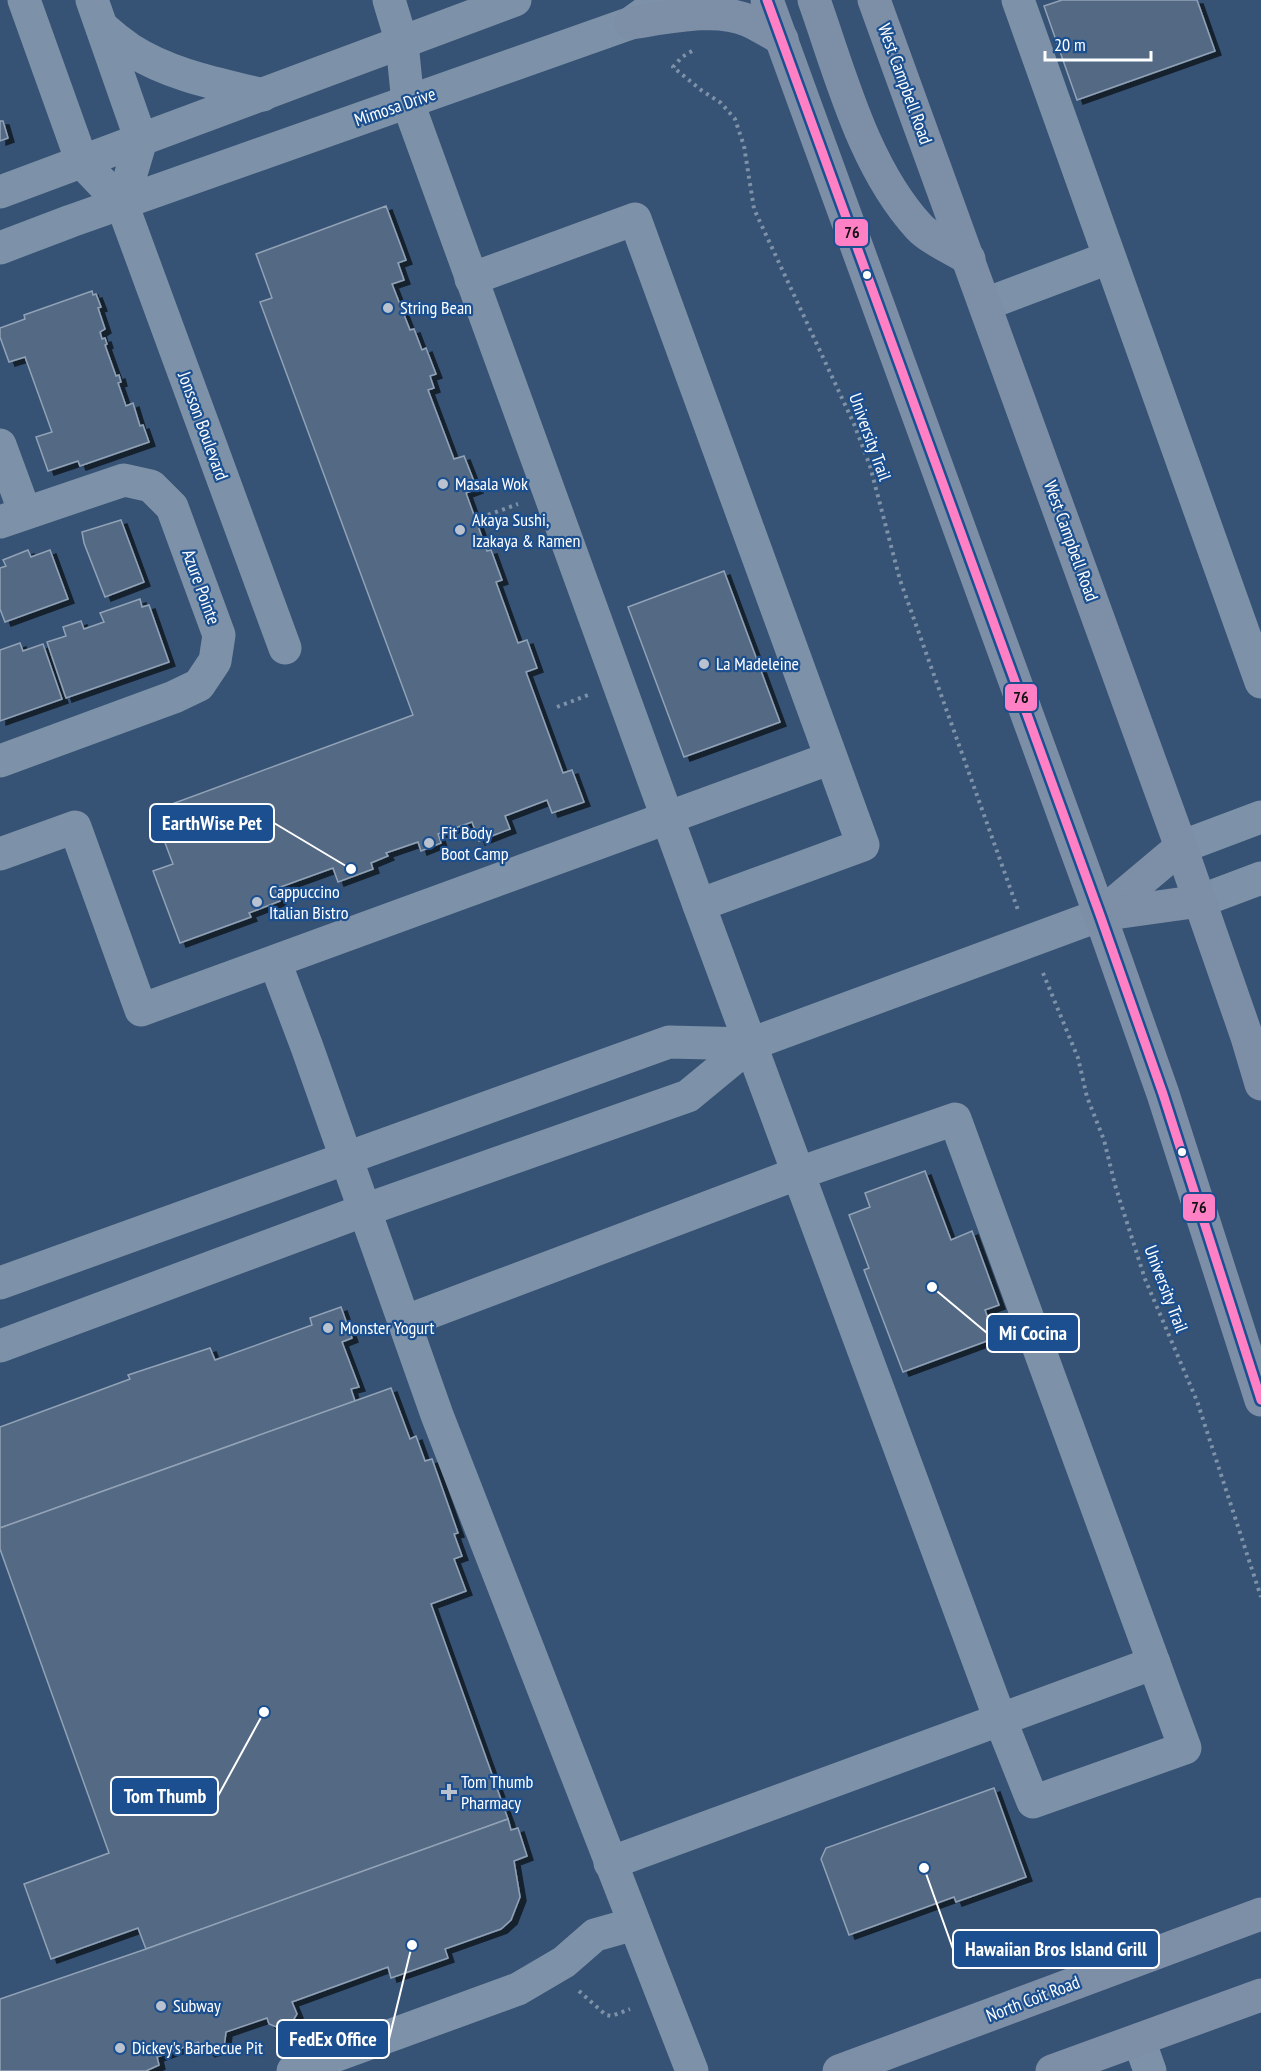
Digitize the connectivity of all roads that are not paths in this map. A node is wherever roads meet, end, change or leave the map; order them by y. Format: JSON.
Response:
{"nodes":[{"id":1,"x":24,"y":0,"type":"edge"},
{"id":2,"x":389,"y":0,"type":"edge"},
{"id":3,"x":515,"y":0,"type":"edge"},
{"id":4,"x":663,"y":0,"type":"edge"},
{"id":5,"x":767,"y":0,"type":"edge"},
{"id":6,"x":782,"y":0,"type":"edge"},
{"id":7,"x":814,"y":0,"type":"edge"},
{"id":8,"x":874,"y":0,"type":"edge"},
{"id":9,"x":1018,"y":0,"type":"edge"},
{"id":10,"x":97,"y":14,"type":"edge"},
{"id":11,"x":631,"y":22,"type":"junction"},
{"id":12,"x":782,"y":39,"type":"junction"},
{"id":13,"x":402,"y":43,"type":"junction"},
{"id":14,"x":263,"y":95,"type":"junction"},
{"id":15,"x":408,"y":103,"type":"junction"},
{"id":16,"x":141,"y":140,"type":"junction"},
{"id":17,"x":82,"y":162,"type":"junction"},
{"id":18,"x":0,"y":192,"type":"edge"},
{"id":19,"x":122,"y":204,"type":"junction"},
{"id":20,"x":2,"y":239,"type":"edge"},
{"id":21,"x":1108,"y":258,"type":"junction"},
{"id":22,"x":969,"y":259,"type":"junction"},
{"id":23,"x":471,"y":279,"type":"junction"},
{"id":24,"x":986,"y":304,"type":"junction"},
{"id":25,"x":0,"y":445,"type":"edge"},
{"id":26,"x":12,"y":517,"type":"edge"},
{"id":27,"x":285,"y":648,"type":"dead end"},
{"id":28,"x":1261,"y":682,"type":"edge"},
{"id":29,"x":831,"y":758,"type":"junction"},
{"id":30,"x":0,"y":761,"type":"edge"},
{"id":31,"x":668,"y":817,"type":"junction"},
{"id":32,"x":1261,"y":817,"type":"edge"},
{"id":33,"x":1181,"y":847,"type":"junction"},
{"id":34,"x":0,"y":854,"type":"edge"},
{"id":35,"x":1261,"y":878,"type":"edge"},
{"id":36,"x":1200,"y":901,"type":"junction"},
{"id":37,"x":699,"y":905,"type":"junction"},
{"id":38,"x":1100,"y":915,"type":"junction"},
{"id":39,"x":275,"y":962,"type":"junction"},
{"id":40,"x":751,"y":1044,"type":"junction"},
{"id":41,"x":1261,"y":1084,"type":"edge"},
{"id":42,"x":346,"y":1159,"type":"junction"},
{"id":43,"x":799,"y":1173,"type":"junction"},
{"id":44,"x":365,"y":1210,"type":"junction"},
{"id":45,"x":0,"y":1283,"type":"edge"},
{"id":46,"x":404,"y":1322,"type":"junction"},
{"id":47,"x":0,"y":1346,"type":"edge"},
{"id":48,"x":1261,"y":1400,"type":"edge"},
{"id":49,"x":1154,"y":1663,"type":"junction"},
{"id":50,"x":1000,"y":1719,"type":"junction"},
{"id":51,"x":610,"y":1863,"type":"junction"},
{"id":52,"x":1261,"y":1914,"type":"edge"},
{"id":53,"x":634,"y":1924,"type":"junction"},
{"id":54,"x":1261,"y":1995,"type":"edge"},
{"id":55,"x":1139,"y":2040,"type":"junction"},
{"id":56,"x":293,"y":2071,"type":"edge"},
{"id":57,"x":692,"y":2071,"type":"edge"},
{"id":58,"x":839,"y":2071,"type":"edge"},
{"id":59,"x":1052,"y":2071,"type":"edge"},
{"id":60,"x":1150,"y":2071,"type":"edge"}],
"edges":[{"from":1,"to":17,"type":"street","name":"Jonsson Boulevard"},
{"from":2,"to":13,"type":"street"},
{"from":3,"to":13,"type":"street"},
{"from":4,"to":11,"type":"street","name":"Mimosa Drive"},
{"from":5,"to":12,"type":"main road"},
{"from":6,"to":12,"type":"main road"},
{"from":7,"to":22,"type":"main road"},
{"from":8,"to":22,"type":"main road","name":"West Campbell Road"},
{"from":9,"to":21,"type":"street"},
{"from":10,"to":14,"type":"street"},
{"from":10,"to":16,"type":"street"},
{"from":11,"to":12,"type":"main road"},
{"from":11,"to":15,"type":"street","name":"Mimosa Drive"},
{"from":12,"to":38,"type":"main road"},
{"from":13,"to":14,"type":"street"},
{"from":13,"to":15,"type":"street"},
{"from":14,"to":16,"type":"street"},
{"from":15,"to":19,"type":"street","name":"Mimosa Drive"},
{"from":15,"to":23,"type":"street"},
{"from":16,"to":17,"type":"street"},
{"from":16,"to":19,"type":"street"},
{"from":17,"to":18,"type":"street"},
{"from":17,"to":19,"type":"street","name":"Jonsson Boulevard"},
{"from":19,"to":20,"type":"street","name":"Mimosa Drive"},
{"from":19,"to":27,"type":"street","name":"Jonsson Boulevard"},
{"from":21,"to":24,"type":"street"},
{"from":21,"to":28,"type":"street"},
{"from":22,"to":24,"type":"main road","name":"West Campbell Road"},
{"from":23,"to":29,"type":"street"},
{"from":23,"to":31,"type":"street"},
{"from":24,"to":33,"type":"main road","name":"West Campbell Road"},
{"from":25,"to":26,"type":"street"},
{"from":26,"to":30,"type":"street","name":"Azure Pointe"},
{"from":29,"to":31,"type":"street"},
{"from":29,"to":37,"type":"street"},
{"from":31,"to":37,"type":"street"},
{"from":31,"to":39,"type":"street"},
{"from":32,"to":33,"type":"street"},
{"from":33,"to":36,"type":"main road","name":"West Campbell Road"},
{"from":33,"to":38,"type":"main road"},
{"from":34,"to":39,"type":"street"},
{"from":35,"to":36,"type":"street"},
{"from":36,"to":38,"type":"main road"},
{"from":36,"to":41,"type":"main road","name":"West Campbell Road"},
{"from":37,"to":40,"type":"street"},
{"from":38,"to":40,"type":"street"},
{"from":38,"to":48,"type":"main road"},
{"from":39,"to":42,"type":"street"},
{"from":40,"to":42,"type":"street"},
{"from":40,"to":43,"type":"street"},
{"from":40,"to":44,"type":"street"},
{"from":42,"to":44,"type":"street"},
{"from":42,"to":45,"type":"street"},
{"from":43,"to":46,"type":"street"},
{"from":43,"to":49,"type":"street"},
{"from":43,"to":50,"type":"street"},
{"from":44,"to":46,"type":"street"},
{"from":44,"to":47,"type":"street"},
{"from":46,"to":51,"type":"street"},
{"from":49,"to":50,"type":"street"},
{"from":49,"to":50,"type":"street"},
{"from":50,"to":51,"type":"street"},
{"from":51,"to":53,"type":"street"},
{"from":52,"to":58,"type":"main road","name":"North Coit Road"},
{"from":53,"to":56,"type":"street"},
{"from":53,"to":57,"type":"street"},
{"from":54,"to":55,"type":"main road"},
{"from":55,"to":59,"type":"main road"},
{"from":55,"to":60,"type":"street"}]}
